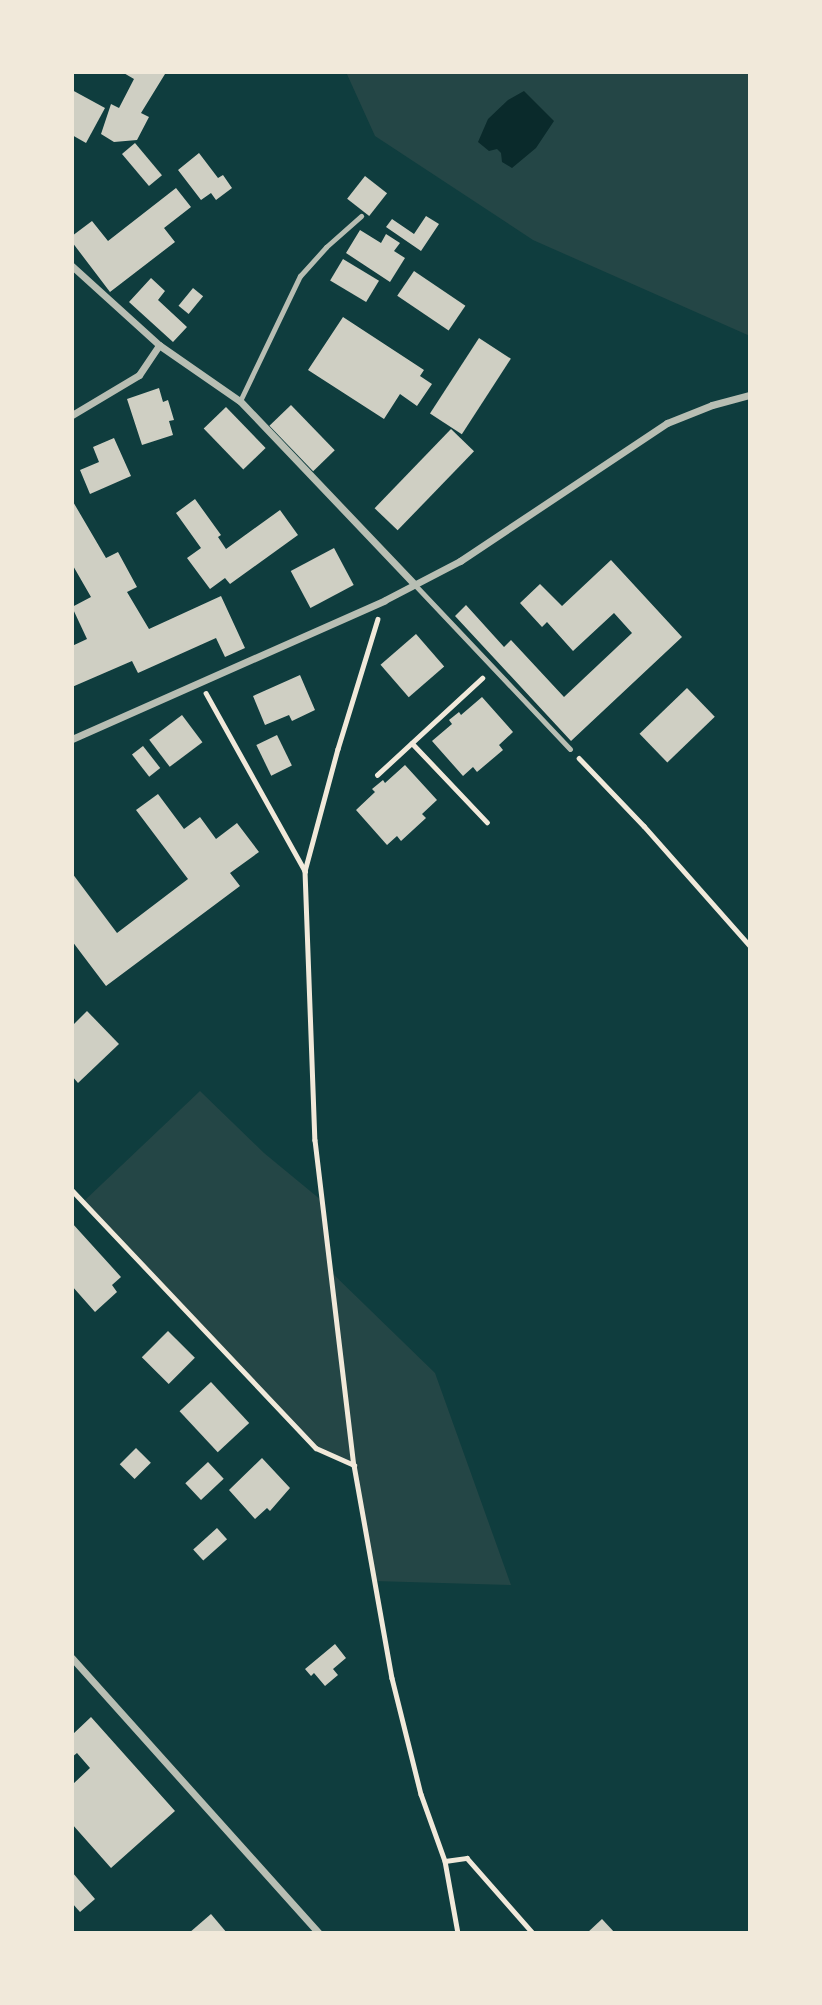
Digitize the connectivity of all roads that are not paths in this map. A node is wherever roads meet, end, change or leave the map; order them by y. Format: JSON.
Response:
{"nodes":[{"id":1,"x":361,"y":216,"type":"dead end"},
{"id":2,"x":72,"y":266,"type":"edge"},
{"id":3,"x":159,"y":345,"type":"junction"},
{"id":4,"x":750,"y":395,"type":"edge"},
{"id":5,"x":240,"y":401,"type":"junction"},
{"id":6,"x":72,"y":415,"type":"edge"},
{"id":7,"x":414,"y":584,"type":"junction"},
{"id":8,"x":72,"y":739,"type":"edge"},
{"id":9,"x":570,"y":749,"type":"road end"},
{"id":10,"x":72,"y":1658,"type":"edge"},
{"id":11,"x":320,"y":1933,"type":"edge"}],
"edges":[{"from":1,"to":5,"type":"lane"},
{"from":2,"to":3,"type":"street"},
{"from":3,"to":5,"type":"street"},
{"from":3,"to":6,"type":"street"},
{"from":4,"to":7,"type":"street"},
{"from":5,"to":7,"type":"street"},
{"from":7,"to":8,"type":"street"},
{"from":7,"to":9,"type":"lane"},
{"from":10,"to":11,"type":"street"}]}
